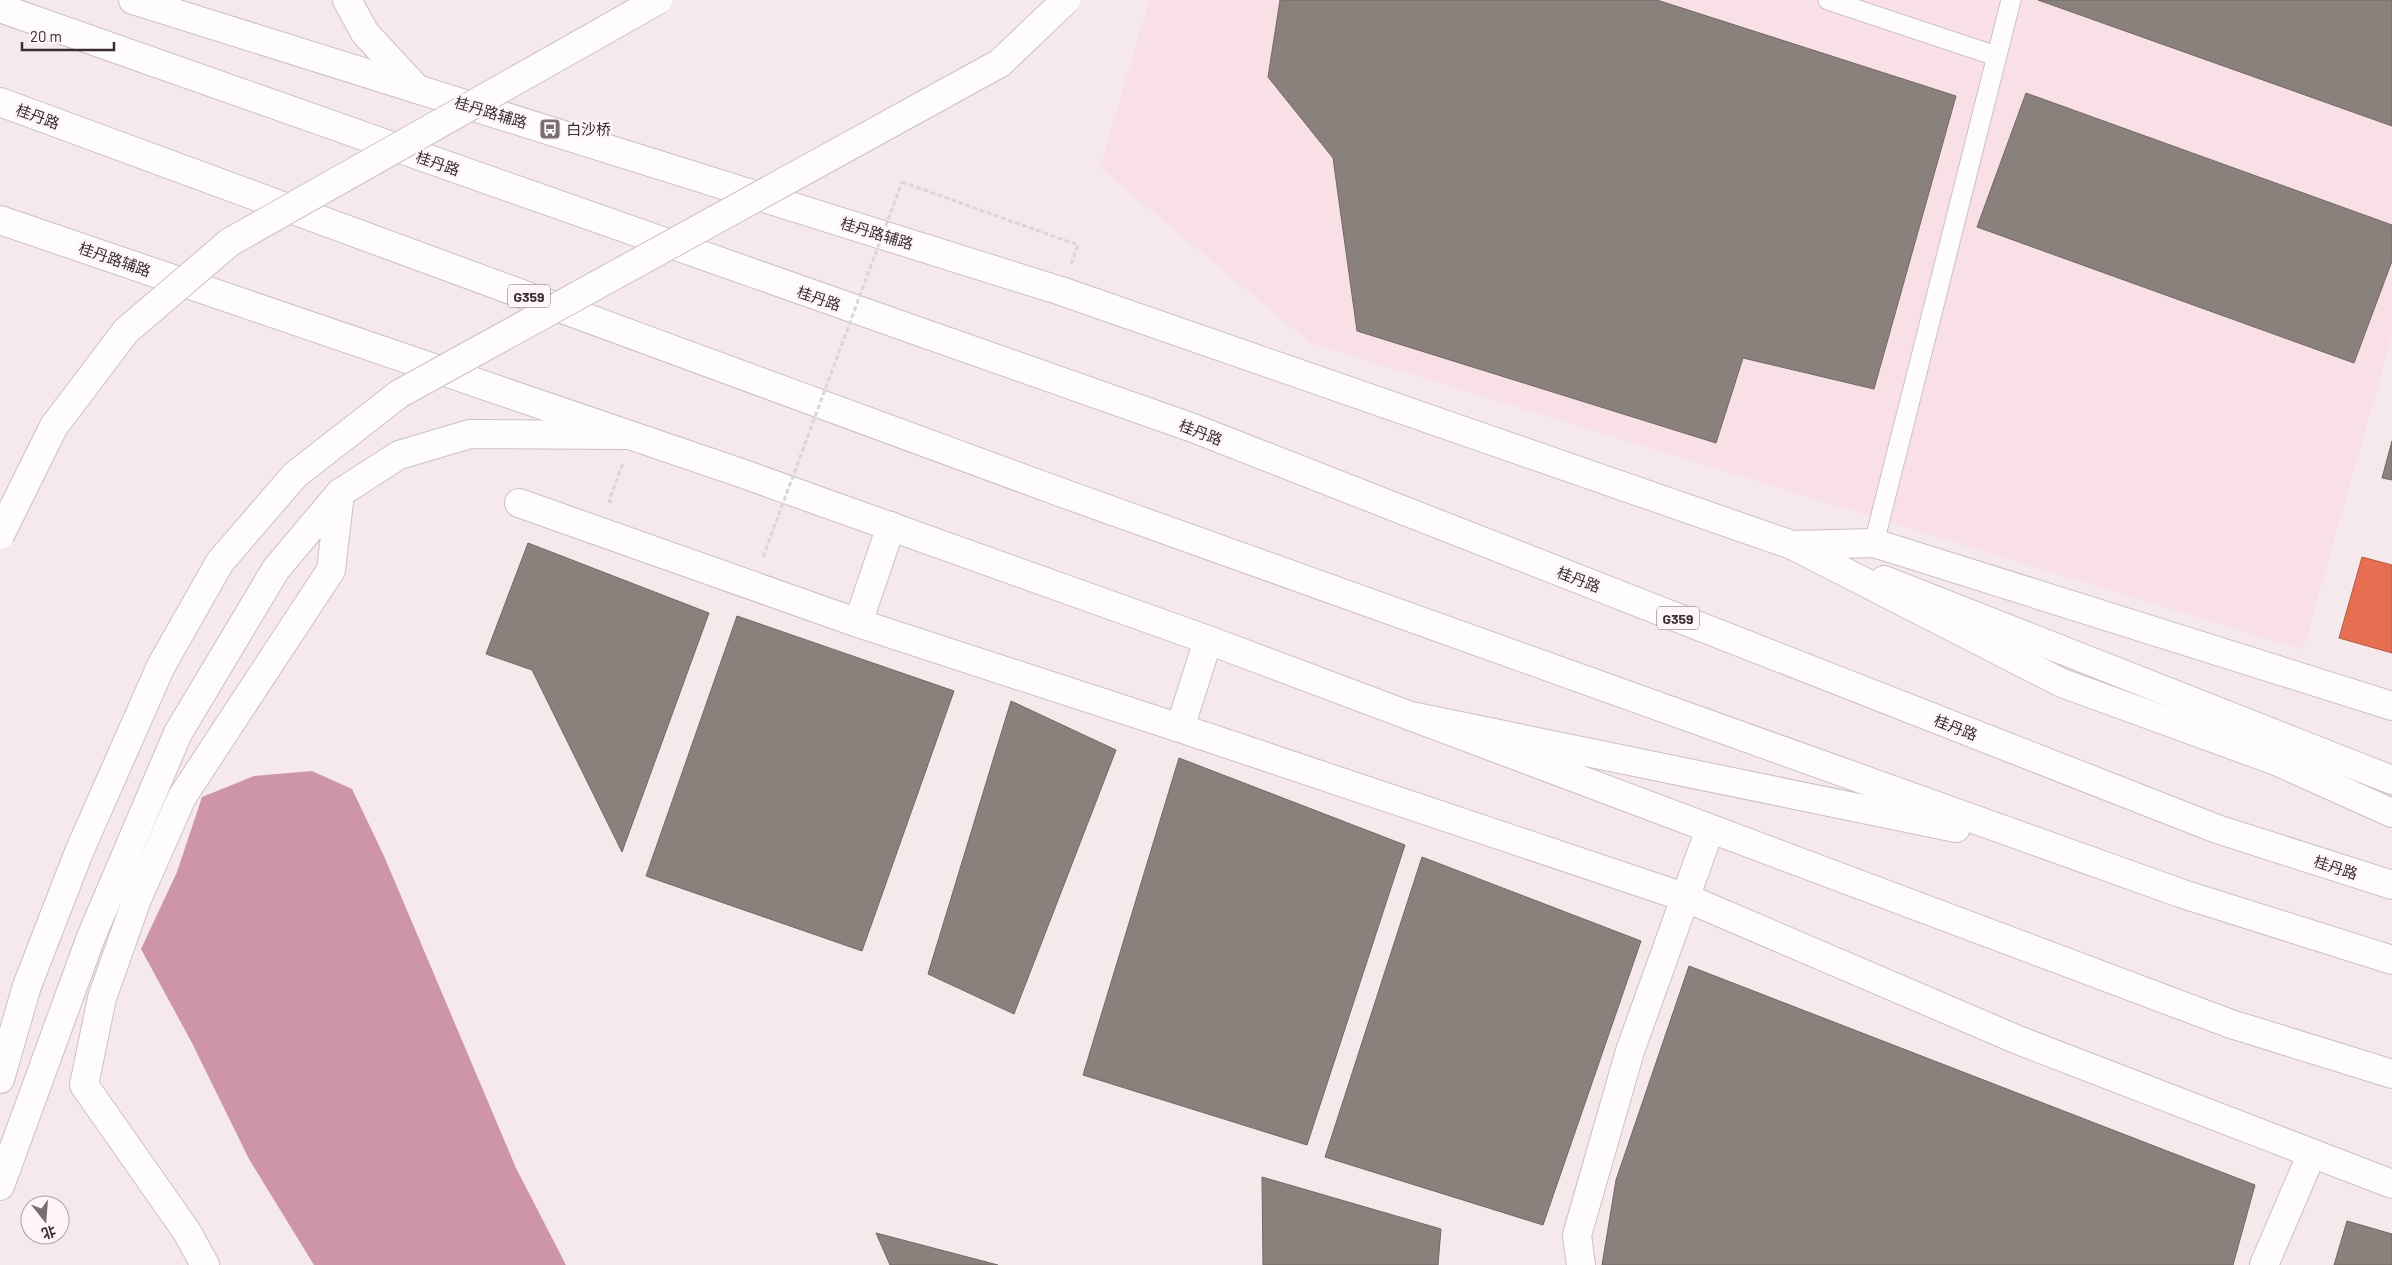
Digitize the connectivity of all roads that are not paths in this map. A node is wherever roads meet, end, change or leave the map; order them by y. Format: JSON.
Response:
{"nodes":[{"id":1,"x":133,"y":0,"type":"edge"},
{"id":2,"x":347,"y":0,"type":"edge"},
{"id":3,"x":658,"y":0,"type":"edge"},
{"id":4,"x":1066,"y":0,"type":"edge"},
{"id":5,"x":1828,"y":0,"type":"edge"},
{"id":6,"x":2011,"y":0,"type":"edge"},
{"id":7,"x":0,"y":8,"type":"edge"},
{"id":8,"x":1996,"y":56,"type":"junction"},
{"id":9,"x":417,"y":90,"type":"junction"},
{"id":10,"x":0,"y":102,"type":"edge"},
{"id":11,"x":0,"y":220,"type":"edge"},
{"id":12,"x":633,"y":436,"type":"junction"},
{"id":13,"x":340,"y":493,"type":"junction"},
{"id":14,"x":519,"y":503,"type":"dead end"},
{"id":15,"x":891,"y":526,"type":"junction"},
{"id":16,"x":0,"y":535,"type":"edge"},
{"id":17,"x":1874,"y":543,"type":"junction"},
{"id":18,"x":1792,"y":545,"type":"junction"},
{"id":19,"x":858,"y":622,"type":"junction"},
{"id":20,"x":1208,"y":640,"type":"junction"},
{"id":21,"x":2392,"y":706,"type":"edge"},
{"id":22,"x":1411,"y":716,"type":"junction"},
{"id":23,"x":1180,"y":728,"type":"junction"},
{"id":24,"x":2392,"y":780,"type":"edge"},
{"id":25,"x":2392,"y":813,"type":"edge"},
{"id":26,"x":1710,"y":829,"type":"junction"},
{"id":27,"x":2056,"y":849,"type":"junction"},
{"id":28,"x":2392,"y":885,"type":"edge"},
{"id":29,"x":1684,"y":897,"type":"junction"},
{"id":30,"x":2392,"y":960,"type":"edge"},
{"id":31,"x":2392,"y":1074,"type":"edge"},
{"id":32,"x":0,"y":1079,"type":"edge"},
{"id":33,"x":2312,"y":1153,"type":"junction"},
{"id":34,"x":2392,"y":1184,"type":"edge"},
{"id":35,"x":0,"y":1186,"type":"edge"},
{"id":36,"x":206,"y":1265,"type":"edge"},
{"id":37,"x":1581,"y":1265,"type":"edge"},
{"id":38,"x":2264,"y":1265,"type":"edge"}],
"edges":[{"from":1,"to":9,"type":"main road","name":"桂丹路辅路"},
{"from":2,"to":9,"type":"main road"},
{"from":3,"to":16,"type":"main road","bridge":true},
{"from":4,"to":32,"type":"main road","bridge":true},
{"from":5,"to":8,"type":"lane"},
{"from":6,"to":8,"type":"lane"},
{"from":7,"to":28,"type":"main road","name":"桂丹路","number":"G359"},
{"from":8,"to":17,"type":"lane"},
{"from":9,"to":18,"type":"main road","name":"桂丹路辅路"},
{"from":10,"to":27,"type":"main road","name":"桂丹路","number":"G359"},
{"from":11,"to":12,"type":"main road","name":"桂丹路辅路"},
{"from":12,"to":13,"type":"main road"},
{"from":12,"to":15,"type":"main road","name":"桂丹路辅路"},
{"from":13,"to":35,"type":"main road"},
{"from":13,"to":36,"type":"main road"},
{"from":14,"to":19,"type":"main road"},
{"from":15,"to":19,"type":"main road"},
{"from":15,"to":20,"type":"main road","name":"桂丹路辅路"},
{"from":17,"to":18,"type":"main road"},
{"from":17,"to":21,"type":"main road"},
{"from":18,"to":24,"type":"main road"},
{"from":18,"to":25,"type":"main road"},
{"from":19,"to":23,"type":"main road"},
{"from":20,"to":22,"type":"main road","name":"桂丹路辅路"},
{"from":20,"to":23,"type":"main road"},
{"from":22,"to":26,"type":"main road"},
{"from":22,"to":27,"type":"main road"},
{"from":23,"to":29,"type":"main road"},
{"from":26,"to":29,"type":"main road"},
{"from":26,"to":31,"type":"main road"},
{"from":27,"to":30,"type":"main road","name":"桂丹路","number":"G359"},
{"from":29,"to":33,"type":"main road"},
{"from":29,"to":37,"type":"main road"},
{"from":33,"to":34,"type":"main road"},
{"from":33,"to":38,"type":"main road"}]}
